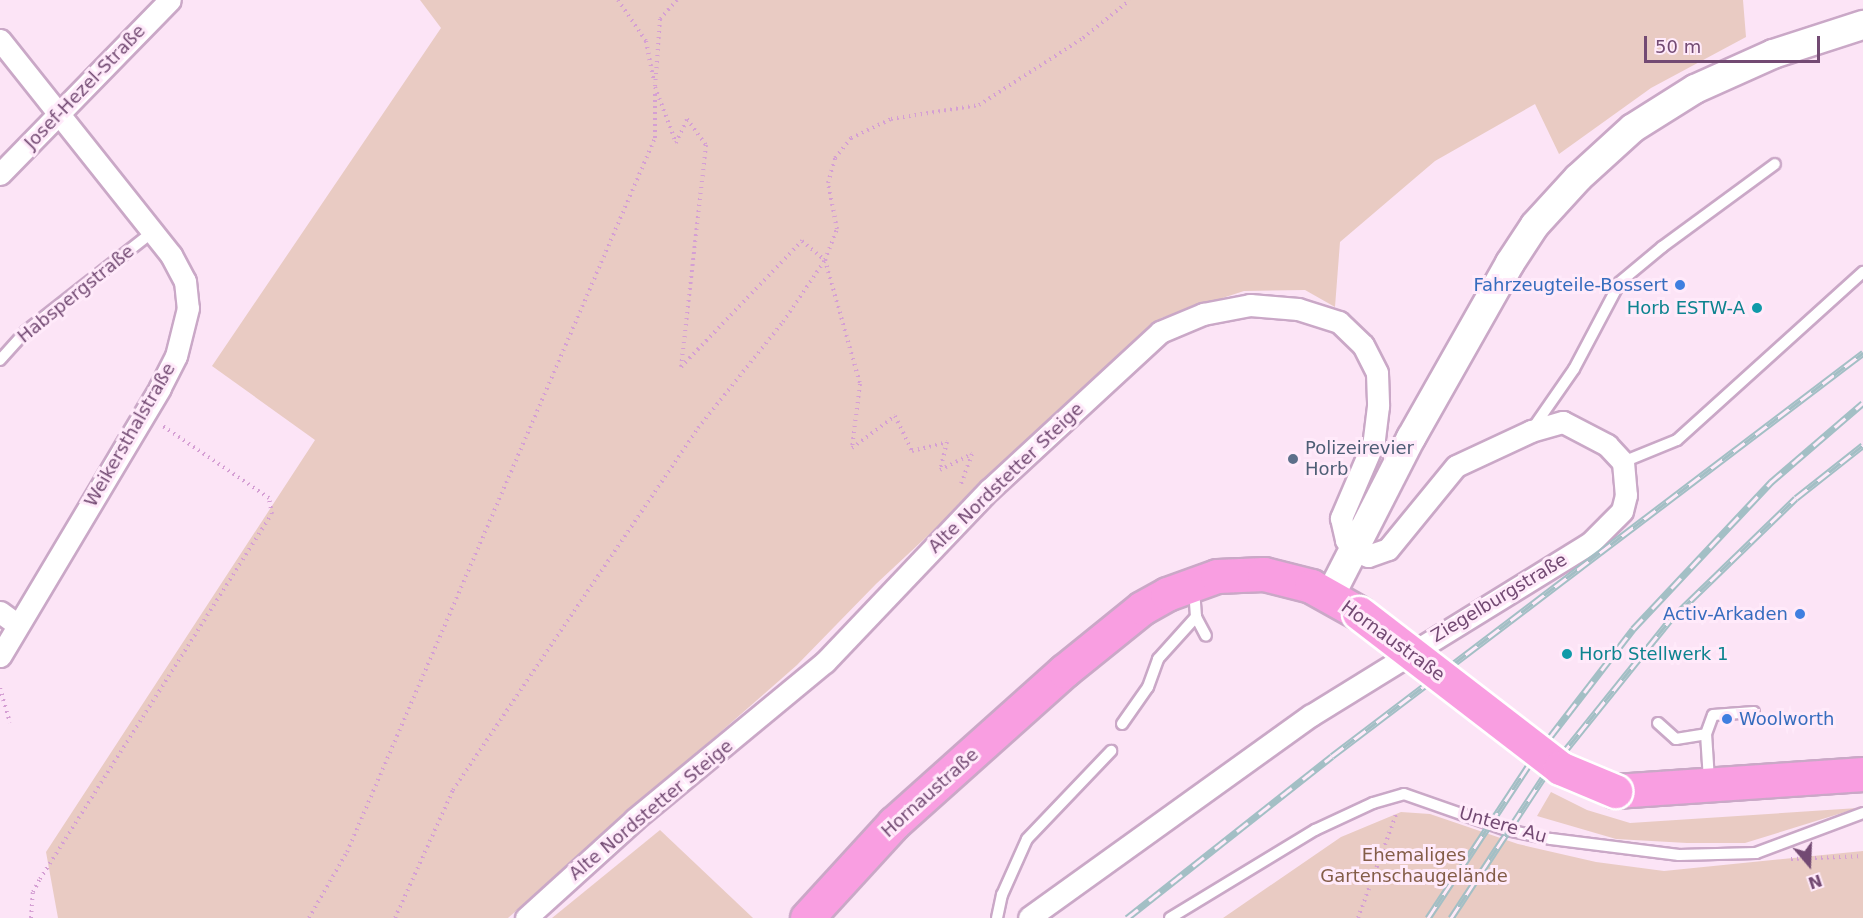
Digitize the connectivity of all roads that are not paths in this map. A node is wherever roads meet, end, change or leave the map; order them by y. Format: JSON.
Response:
{"nodes":[{"id":1,"x":170,"y":0,"type":"edge"},
{"id":2,"x":1863,"y":25,"type":"edge"},
{"id":3,"x":0,"y":40,"type":"edge"},
{"id":4,"x":59,"y":114,"type":"junction"},
{"id":5,"x":1775,"y":164,"type":"dead end"},
{"id":6,"x":0,"y":174,"type":"edge"},
{"id":7,"x":154,"y":231,"type":"junction"},
{"id":8,"x":1863,"y":272,"type":"edge"},
{"id":9,"x":0,"y":360,"type":"edge"},
{"id":10,"x":1531,"y":431,"type":"junction"},
{"id":11,"x":1623,"y":462,"type":"junction"},
{"id":12,"x":1355,"y":551,"type":"junction"},
{"id":13,"x":1194,"y":583,"type":"junction"},
{"id":14,"x":1330,"y":596,"type":"junction"},
{"id":15,"x":0,"y":612,"type":"edge"},
{"id":16,"x":1197,"y":618,"type":"junction"},
{"id":17,"x":18,"y":625,"type":"junction"},
{"id":18,"x":1206,"y":636,"type":"dead end"},
{"id":19,"x":0,"y":656,"type":"edge"},
{"id":20,"x":1754,"y":712,"type":"dead end"},
{"id":21,"x":1658,"y":723,"type":"dead end"},
{"id":22,"x":1122,"y":724,"type":"dead end"},
{"id":23,"x":1706,"y":734,"type":"junction"},
{"id":24,"x":1111,"y":751,"type":"dead end"},
{"id":25,"x":1863,"y":774,"type":"edge"},
{"id":26,"x":1709,"y":786,"type":"junction"},
{"id":27,"x":1863,"y":813,"type":"edge"},
{"id":28,"x":526,"y":918,"type":"edge"},
{"id":29,"x":807,"y":918,"type":"edge"},
{"id":30,"x":997,"y":918,"type":"edge"},
{"id":31,"x":1029,"y":918,"type":"edge"},
{"id":32,"x":1170,"y":918,"type":"edge"}],
"edges":[{"from":1,"to":4,"type":"street","name":"Josef-Hezel-Straße"},
{"from":2,"to":12,"type":"street"},
{"from":3,"to":4,"type":"street","name":"Weikersthalstraße"},
{"from":4,"to":6,"type":"street","name":"Josef-Hezel-Straße"},
{"from":4,"to":7,"type":"street","name":"Weikersthalstraße"},
{"from":5,"to":10,"type":"lane"},
{"from":7,"to":9,"type":"lane","name":"Habspergstraße"},
{"from":7,"to":17,"type":"street","name":"Weikersthalstraße"},
{"from":8,"to":11,"type":"lane"},
{"from":10,"to":11,"type":"street"},
{"from":10,"to":12,"type":"street"},
{"from":11,"to":31,"type":"street","name":"Ziegelburgstraße"},
{"from":12,"to":14,"type":"street"},
{"from":12,"to":28,"type":"street","name":"Alte Nordstetter Steige"},
{"from":13,"to":14,"type":"main road","name":"Hornaustraße"},
{"from":13,"to":16,"type":"lane"},
{"from":13,"to":29,"type":"main road","name":"Hornaustraße"},
{"from":14,"to":26,"type":"main road","name":"Hornaustraße","bridge":true},
{"from":15,"to":17,"type":"street"},
{"from":16,"to":18,"type":"lane"},
{"from":16,"to":22,"type":"lane"},
{"from":17,"to":19,"type":"street","name":"Weikersthalstraße"},
{"from":20,"to":23,"type":"lane"},
{"from":21,"to":23,"type":"lane"},
{"from":23,"to":26,"type":"lane"},
{"from":24,"to":30,"type":"lane"},
{"from":25,"to":26,"type":"main road","name":"Hornaustraße"},
{"from":27,"to":32,"type":"lane","name":"Untere Au"}]}
